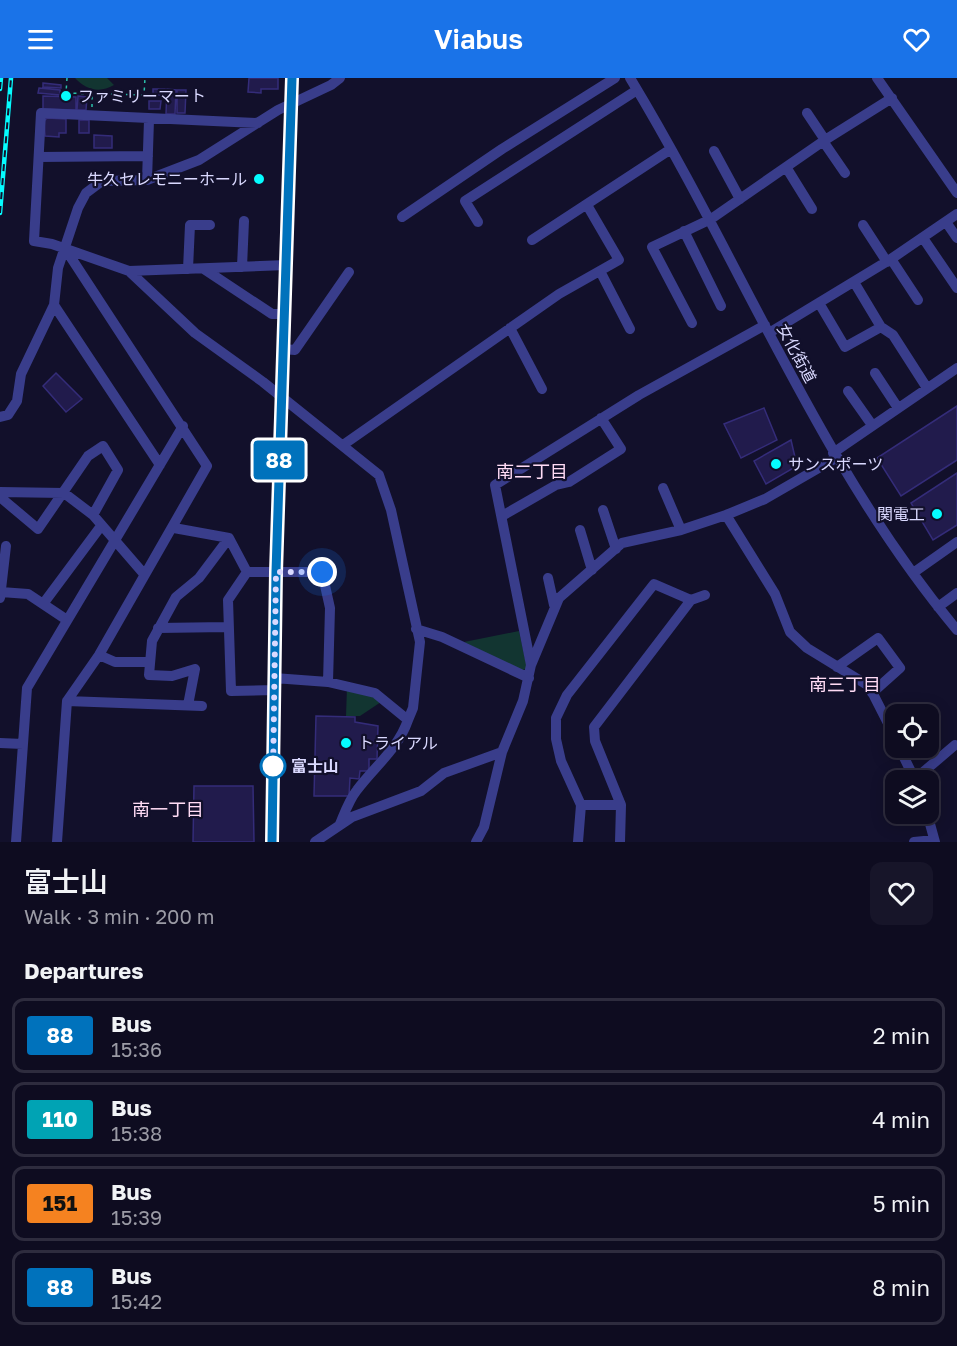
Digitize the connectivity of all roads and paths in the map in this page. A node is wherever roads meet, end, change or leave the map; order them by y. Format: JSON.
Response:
{"nodes":[{"id":1,"x":67,"y":78,"type":"edge"},
{"id":2,"x":145,"y":78,"type":"edge"},
{"id":3,"x":292,"y":78,"type":"edge"},
{"id":4,"x":340,"y":78,"type":"edge"},
{"id":5,"x":615,"y":78,"type":"edge"},
{"id":6,"x":630,"y":78,"type":"edge"},
{"id":7,"x":877,"y":78,"type":"edge"},
{"id":8,"x":637,"y":90,"type":"junction"},
{"id":9,"x":892,"y":98,"type":"junction"},
{"id":10,"x":291,"y":104,"type":"junction"},
{"id":11,"x":807,"y":113,"type":"dead end"},
{"id":12,"x":149,"y":120,"type":"junction"},
{"id":13,"x":258,"y":123,"type":"junction"},
{"id":14,"x":824,"y":141,"type":"junction"},
{"id":15,"x":671,"y":149,"type":"junction"},
{"id":16,"x":714,"y":151,"type":"dead end"},
{"id":17,"x":148,"y":156,"type":"junction"},
{"id":18,"x":39,"y":157,"type":"junction"},
{"id":19,"x":786,"y":167,"type":"junction"},
{"id":20,"x":845,"y":173,"type":"dead end"},
{"id":21,"x":147,"y":180,"type":"junction"},
{"id":22,"x":957,"y":193,"type":"edge"},
{"id":23,"x":740,"y":199,"type":"junction"},
{"id":24,"x":587,"y":205,"type":"junction"},
{"id":25,"x":812,"y":209,"type":"dead end"},
{"id":26,"x":957,"y":214,"type":"edge"},
{"id":27,"x":402,"y":217,"type":"dead end"},
{"id":28,"x":711,"y":219,"type":"junction"},
{"id":29,"x":244,"y":221,"type":"dead end"},
{"id":30,"x":478,"y":222,"type":"dead end"},
{"id":31,"x":945,"y":222,"type":"junction"},
{"id":32,"x":210,"y":225,"type":"dead end"},
{"id":33,"x":863,"y":225,"type":"dead end"},
{"id":34,"x":684,"y":231,"type":"junction"},
{"id":35,"x":923,"y":238,"type":"junction"},
{"id":36,"x":957,"y":238,"type":"edge"},
{"id":37,"x":532,"y":240,"type":"dead end"},
{"id":38,"x":65,"y":250,"type":"junction"},
{"id":39,"x":889,"y":261,"type":"junction"},
{"id":40,"x":286,"y":265,"type":"junction"},
{"id":41,"x":242,"y":267,"type":"junction"},
{"id":42,"x":204,"y":268,"type":"junction"},
{"id":43,"x":189,"y":269,"type":"junction"},
{"id":44,"x":129,"y":271,"type":"junction"},
{"id":45,"x":600,"y":271,"type":"junction"},
{"id":46,"x":349,"y":272,"type":"dead end"},
{"id":47,"x":854,"y":282,"type":"junction"},
{"id":48,"x":957,"y":288,"type":"edge"},
{"id":49,"x":918,"y":300,"type":"dead end"},
{"id":50,"x":819,"y":303,"type":"junction"},
{"id":51,"x":54,"y":305,"type":"junction"},
{"id":52,"x":721,"y":306,"type":"dead end"},
{"id":53,"x":284,"y":314,"type":"junction"},
{"id":54,"x":692,"y":323,"type":"dead end"},
{"id":55,"x":881,"y":327,"type":"junction"},
{"id":56,"x":510,"y":328,"type":"junction"},
{"id":57,"x":630,"y":329,"type":"dead end"},
{"id":58,"x":767,"y":329,"type":"junction"},
{"id":59,"x":282,"y":350,"type":"junction"},
{"id":60,"x":957,"y":368,"type":"edge"},
{"id":61,"x":875,"y":373,"type":"dead end"},
{"id":62,"x":927,"y":388,"type":"junction"},
{"id":63,"x":542,"y":389,"type":"dead end"},
{"id":64,"x":848,"y":391,"type":"dead end"},
{"id":65,"x":281,"y":397,"type":"junction"},
{"id":66,"x":898,"y":408,"type":"junction"},
{"id":67,"x":0,"y":417,"type":"edge"},
{"id":68,"x":601,"y":418,"type":"junction"},
{"id":69,"x":872,"y":425,"type":"junction"},
{"id":70,"x":183,"y":426,"type":"junction"},
{"id":71,"x":343,"y":445,"type":"junction"},
{"id":72,"x":835,"y":456,"type":"junction"},
{"id":73,"x":160,"y":465,"type":"junction"},
{"id":74,"x":663,"y":488,"type":"dead end"},
{"id":75,"x":0,"y":492,"type":"edge"},
{"id":76,"x":64,"y":493,"type":"junction"},
{"id":77,"x":0,"y":497,"type":"edge"},
{"id":78,"x":603,"y":510,"type":"dead end"},
{"id":79,"x":93,"y":515,"type":"junction"},
{"id":80,"x":726,"y":515,"type":"junction"},
{"id":81,"x":502,"y":516,"type":"junction"},
{"id":82,"x":101,"y":526,"type":"junction"},
{"id":83,"x":174,"y":528,"type":"junction"},
{"id":84,"x":580,"y":530,"type":"dead end"},
{"id":85,"x":681,"y":531,"type":"junction"},
{"id":86,"x":229,"y":538,"type":"junction"},
{"id":87,"x":957,"y":542,"type":"edge"},
{"id":88,"x":114,"y":543,"type":"junction"},
{"id":89,"x":6,"y":546,"type":"dead end"},
{"id":90,"x":616,"y":549,"type":"junction"},
{"id":91,"x":592,"y":570,"type":"junction"},
{"id":92,"x":247,"y":572,"type":"junction"},
{"id":93,"x":276,"y":572,"type":"junction"},
{"id":94,"x":913,"y":573,"type":"junction"},
{"id":95,"x":144,"y":574,"type":"junction"},
{"id":96,"x":548,"y":578,"type":"dead end"},
{"id":97,"x":1,"y":592,"type":"edge"},
{"id":98,"x":957,"y":594,"type":"edge"},
{"id":99,"x":705,"y":595,"type":"dead end"},
{"id":100,"x":0,"y":598,"type":"edge"},
{"id":101,"x":690,"y":600,"type":"junction"},
{"id":102,"x":43,"y":604,"type":"junction"},
{"id":103,"x":554,"y":605,"type":"junction"},
{"id":104,"x":938,"y":607,"type":"junction"},
{"id":105,"x":67,"y":620,"type":"junction"},
{"id":106,"x":227,"y":627,"type":"junction"},
{"id":107,"x":158,"y":628,"type":"junction"},
{"id":108,"x":416,"y":629,"type":"junction"},
{"id":109,"x":957,"y":630,"type":"edge"},
{"id":110,"x":99,"y":655,"type":"junction"},
{"id":111,"x":148,"y":662,"type":"junction"},
{"id":112,"x":531,"y":665,"type":"junction"},
{"id":113,"x":837,"y":667,"type":"junction"},
{"id":114,"x":274,"y":678,"type":"junction"},
{"id":115,"x":529,"y":678,"type":"junction"},
{"id":116,"x":328,"y":682,"type":"junction"},
{"id":117,"x":274,"y":690,"type":"junction"},
{"id":118,"x":872,"y":693,"type":"junction"},
{"id":119,"x":67,"y":701,"type":"junction"},
{"id":120,"x":188,"y":705,"type":"junction"},
{"id":121,"x":202,"y":706,"type":"dead end"},
{"id":122,"x":885,"y":718,"type":"edge"},
{"id":123,"x":408,"y":720,"type":"junction"},
{"id":124,"x":0,"y":743,"type":"edge"},
{"id":125,"x":23,"y":744,"type":"junction"},
{"id":126,"x":955,"y":744,"type":"dead end"},
{"id":127,"x":502,"y":752,"type":"junction"},
{"id":128,"x":925,"y":770,"type":"edge"},
{"id":129,"x":581,"y":805,"type":"junction"},
{"id":130,"x":621,"y":805,"type":"junction"},
{"id":131,"x":930,"y":824,"type":"edge"},
{"id":132,"x":339,"y":825,"type":"junction"},
{"id":133,"x":934,"y":841,"type":"edge"},
{"id":134,"x":16,"y":842,"type":"edge"},
{"id":135,"x":57,"y":842,"type":"edge"},
{"id":136,"x":272,"y":842,"type":"edge"},
{"id":137,"x":315,"y":842,"type":"edge"},
{"id":138,"x":476,"y":842,"type":"edge"},
{"id":139,"x":578,"y":842,"type":"edge"},
{"id":140,"x":620,"y":842,"type":"edge"},
{"id":141,"x":914,"y":842,"type":"edge"}],
"edges":[{"from":1,"to":2,"type":"path"},
{"from":3,"to":10,"type":"street"},
{"from":4,"to":10,"type":"street"},
{"from":5,"to":27,"type":"street"},
{"from":6,"to":8,"type":"street","name":"女化街道"},
{"from":7,"to":9,"type":"street"},
{"from":8,"to":15,"type":"street","name":"女化街道"},
{"from":8,"to":30,"type":"street"},
{"from":9,"to":14,"type":"street"},
{"from":9,"to":22,"type":"street"},
{"from":10,"to":13,"type":"street"},
{"from":10,"to":40,"type":"street"},
{"from":11,"to":14,"type":"street"},
{"from":12,"to":13,"type":"street"},
{"from":12,"to":17,"type":"street"},
{"from":12,"to":18,"type":"street"},
{"from":13,"to":21,"type":"street"},
{"from":14,"to":19,"type":"street"},
{"from":14,"to":20,"type":"street"},
{"from":15,"to":24,"type":"street"},
{"from":15,"to":28,"type":"street","name":"女化街道"},
{"from":16,"to":23,"type":"street"},
{"from":17,"to":18,"type":"street"},
{"from":17,"to":21,"type":"street"},
{"from":18,"to":38,"type":"street"},
{"from":19,"to":23,"type":"street"},
{"from":19,"to":25,"type":"street"},
{"from":21,"to":38,"type":"street"},
{"from":23,"to":28,"type":"street"},
{"from":24,"to":37,"type":"street"},
{"from":24,"to":45,"type":"street"},
{"from":26,"to":31,"type":"street"},
{"from":28,"to":34,"type":"street"},
{"from":28,"to":58,"type":"street","name":"女化街道"},
{"from":29,"to":41,"type":"street"},
{"from":31,"to":35,"type":"street"},
{"from":31,"to":36,"type":"street"},
{"from":32,"to":43,"type":"street"},
{"from":33,"to":39,"type":"street"},
{"from":34,"to":52,"type":"street"},
{"from":34,"to":54,"type":"street"},
{"from":35,"to":39,"type":"street"},
{"from":35,"to":48,"type":"street"},
{"from":38,"to":44,"type":"street"},
{"from":38,"to":51,"type":"street"},
{"from":38,"to":70,"type":"street"},
{"from":39,"to":47,"type":"street"},
{"from":39,"to":49,"type":"street"},
{"from":40,"to":41,"type":"street"},
{"from":40,"to":53,"type":"street"},
{"from":41,"to":42,"type":"street"},
{"from":42,"to":43,"type":"street"},
{"from":42,"to":53,"type":"street"},
{"from":43,"to":44,"type":"street"},
{"from":44,"to":65,"type":"street"},
{"from":45,"to":56,"type":"street"},
{"from":45,"to":57,"type":"street"},
{"from":46,"to":59,"type":"street"},
{"from":47,"to":50,"type":"street"},
{"from":47,"to":55,"type":"street"},
{"from":50,"to":55,"type":"street"},
{"from":50,"to":58,"type":"street"},
{"from":51,"to":67,"type":"street"},
{"from":51,"to":73,"type":"street"},
{"from":53,"to":59,"type":"street"},
{"from":55,"to":62,"type":"street"},
{"from":56,"to":63,"type":"street"},
{"from":56,"to":71,"type":"street"},
{"from":58,"to":68,"type":"street"},
{"from":58,"to":72,"type":"street","name":"女化街道"},
{"from":59,"to":65,"type":"street"},
{"from":60,"to":62,"type":"street"},
{"from":61,"to":66,"type":"street"},
{"from":62,"to":66,"type":"street"},
{"from":64,"to":69,"type":"street"},
{"from":65,"to":71,"type":"street"},
{"from":65,"to":93,"type":"street"},
{"from":66,"to":69,"type":"street"},
{"from":68,"to":81,"type":"street"},
{"from":68,"to":81,"type":"street"},
{"from":69,"to":72,"type":"street"},
{"from":70,"to":73,"type":"street"},
{"from":70,"to":83,"type":"street"},
{"from":71,"to":108,"type":"street"},
{"from":72,"to":80,"type":"street"},
{"from":72,"to":94,"type":"street","name":"女化街道"},
{"from":73,"to":88,"type":"street"},
{"from":74,"to":85,"type":"street"},
{"from":75,"to":76,"type":"street"},
{"from":76,"to":77,"type":"street"},
{"from":76,"to":79,"type":"street"},
{"from":76,"to":79,"type":"street"},
{"from":78,"to":90,"type":"street"},
{"from":79,"to":82,"type":"street"},
{"from":80,"to":85,"type":"street"},
{"from":80,"to":113,"type":"street"},
{"from":81,"to":112,"type":"street"},
{"from":82,"to":88,"type":"street"},
{"from":82,"to":102,"type":"street"},
{"from":83,"to":86,"type":"street"},
{"from":83,"to":95,"type":"street"},
{"from":84,"to":91,"type":"street"},
{"from":85,"to":90,"type":"street"},
{"from":86,"to":92,"type":"street"},
{"from":86,"to":107,"type":"street"},
{"from":87,"to":94,"type":"street"},
{"from":88,"to":95,"type":"street"},
{"from":88,"to":105,"type":"street"},
{"from":89,"to":97,"type":"street"},
{"from":90,"to":91,"type":"street"},
{"from":91,"to":103,"type":"street"},
{"from":92,"to":93,"type":"street"},
{"from":92,"to":106,"type":"street"},
{"from":93,"to":114,"type":"street"},
{"from":93,"to":116,"type":"street"},
{"from":94,"to":104,"type":"street","name":"女化街道"},
{"from":95,"to":110,"type":"street"},
{"from":96,"to":103,"type":"street"},
{"from":97,"to":100,"type":"street"},
{"from":97,"to":102,"type":"street"},
{"from":98,"to":104,"type":"street"},
{"from":99,"to":101,"type":"street"},
{"from":101,"to":129,"type":"street"},
{"from":101,"to":130,"type":"street"},
{"from":102,"to":105,"type":"street"},
{"from":103,"to":112,"type":"street"},
{"from":104,"to":109,"type":"street","name":"女化街道"},
{"from":105,"to":125,"type":"street"},
{"from":106,"to":107,"type":"street"},
{"from":106,"to":117,"type":"street"},
{"from":107,"to":111,"type":"street"},
{"from":108,"to":115,"type":"street"},
{"from":108,"to":123,"type":"street"},
{"from":110,"to":111,"type":"street"},
{"from":110,"to":119,"type":"street"},
{"from":111,"to":120,"type":"street"},
{"from":112,"to":115,"type":"street"},
{"from":113,"to":118,"type":"street"},
{"from":113,"to":118,"type":"street"},
{"from":114,"to":116,"type":"street"},
{"from":114,"to":117,"type":"street"},
{"from":115,"to":127,"type":"street"},
{"from":116,"to":123,"type":"street"},
{"from":117,"to":136,"type":"street"},
{"from":118,"to":122,"type":"street"},
{"from":119,"to":120,"type":"street"},
{"from":119,"to":135,"type":"street"},
{"from":120,"to":121,"type":"street"},
{"from":123,"to":132,"type":"street"},
{"from":124,"to":125,"type":"street"},
{"from":125,"to":134,"type":"street"},
{"from":126,"to":128,"type":"street"},
{"from":127,"to":132,"type":"street"},
{"from":127,"to":138,"type":"street"},
{"from":129,"to":130,"type":"street"},
{"from":129,"to":139,"type":"street"},
{"from":130,"to":140,"type":"street"},
{"from":131,"to":133,"type":"street"},
{"from":132,"to":137,"type":"street"},
{"from":133,"to":141,"type":"street"}]}
